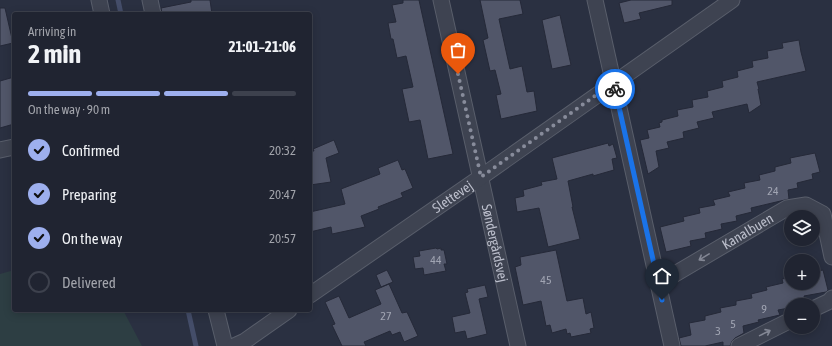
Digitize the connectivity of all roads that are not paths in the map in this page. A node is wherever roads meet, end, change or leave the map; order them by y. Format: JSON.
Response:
{"nodes":[{"id":1,"x":99,"y":0,"type":"edge"},
{"id":2,"x":150,"y":0,"type":"edge"},
{"id":3,"x":441,"y":0,"type":"edge"},
{"id":4,"x":595,"y":0,"type":"edge"},
{"id":5,"x":732,"y":0,"type":"edge"},
{"id":6,"x":102,"y":12,"type":"edge"},
{"id":7,"x":153,"y":12,"type":"edge"},
{"id":8,"x":613,"y":83,"type":"junction"},
{"id":9,"x":12,"y":147,"type":"edge"},
{"id":10,"x":0,"y":150,"type":"edge"},
{"id":11,"x":481,"y":177,"type":"junction"},
{"id":12,"x":832,"y":257,"type":"edge"},
{"id":13,"x":658,"y":284,"type":"junction"},
{"id":14,"x":312,"y":295,"type":"edge"},
{"id":15,"x":832,"y":298,"type":"edge"},
{"id":16,"x":820,"y":306,"type":"edge"},
{"id":17,"x":216,"y":312,"type":"edge"},
{"id":18,"x":286,"y":312,"type":"edge"},
{"id":19,"x":784,"y":324,"type":"edge"},
{"id":20,"x":225,"y":346,"type":"edge"},
{"id":21,"x":234,"y":346,"type":"edge"},
{"id":22,"x":518,"y":346,"type":"edge"},
{"id":23,"x":672,"y":346,"type":"edge"},
{"id":24,"x":739,"y":346,"type":"edge"}],
"edges":[{"from":1,"to":6,"type":"street"},
{"from":2,"to":7,"type":"street"},
{"from":3,"to":11,"type":"street","name":"Søndergårdsvej"},
{"from":4,"to":8,"type":"street"},
{"from":5,"to":8,"type":"street","name":"Slettevej"},
{"from":8,"to":11,"type":"street","name":"Slettevej"},
{"from":8,"to":13,"type":"street"},
{"from":9,"to":10,"type":"street"},
{"from":11,"to":14,"type":"street","name":"Slettevej"},
{"from":11,"to":22,"type":"street","name":"Søndergårdsvej"},
{"from":12,"to":13,"type":"street","name":"Kanalbuen","one_way":true},
{"from":13,"to":23,"type":"street"},
{"from":15,"to":16,"type":"street"},
{"from":17,"to":20,"type":"street"},
{"from":18,"to":21,"type":"street"},
{"from":24,"to":19,"type":"street","one_way":true}]}
